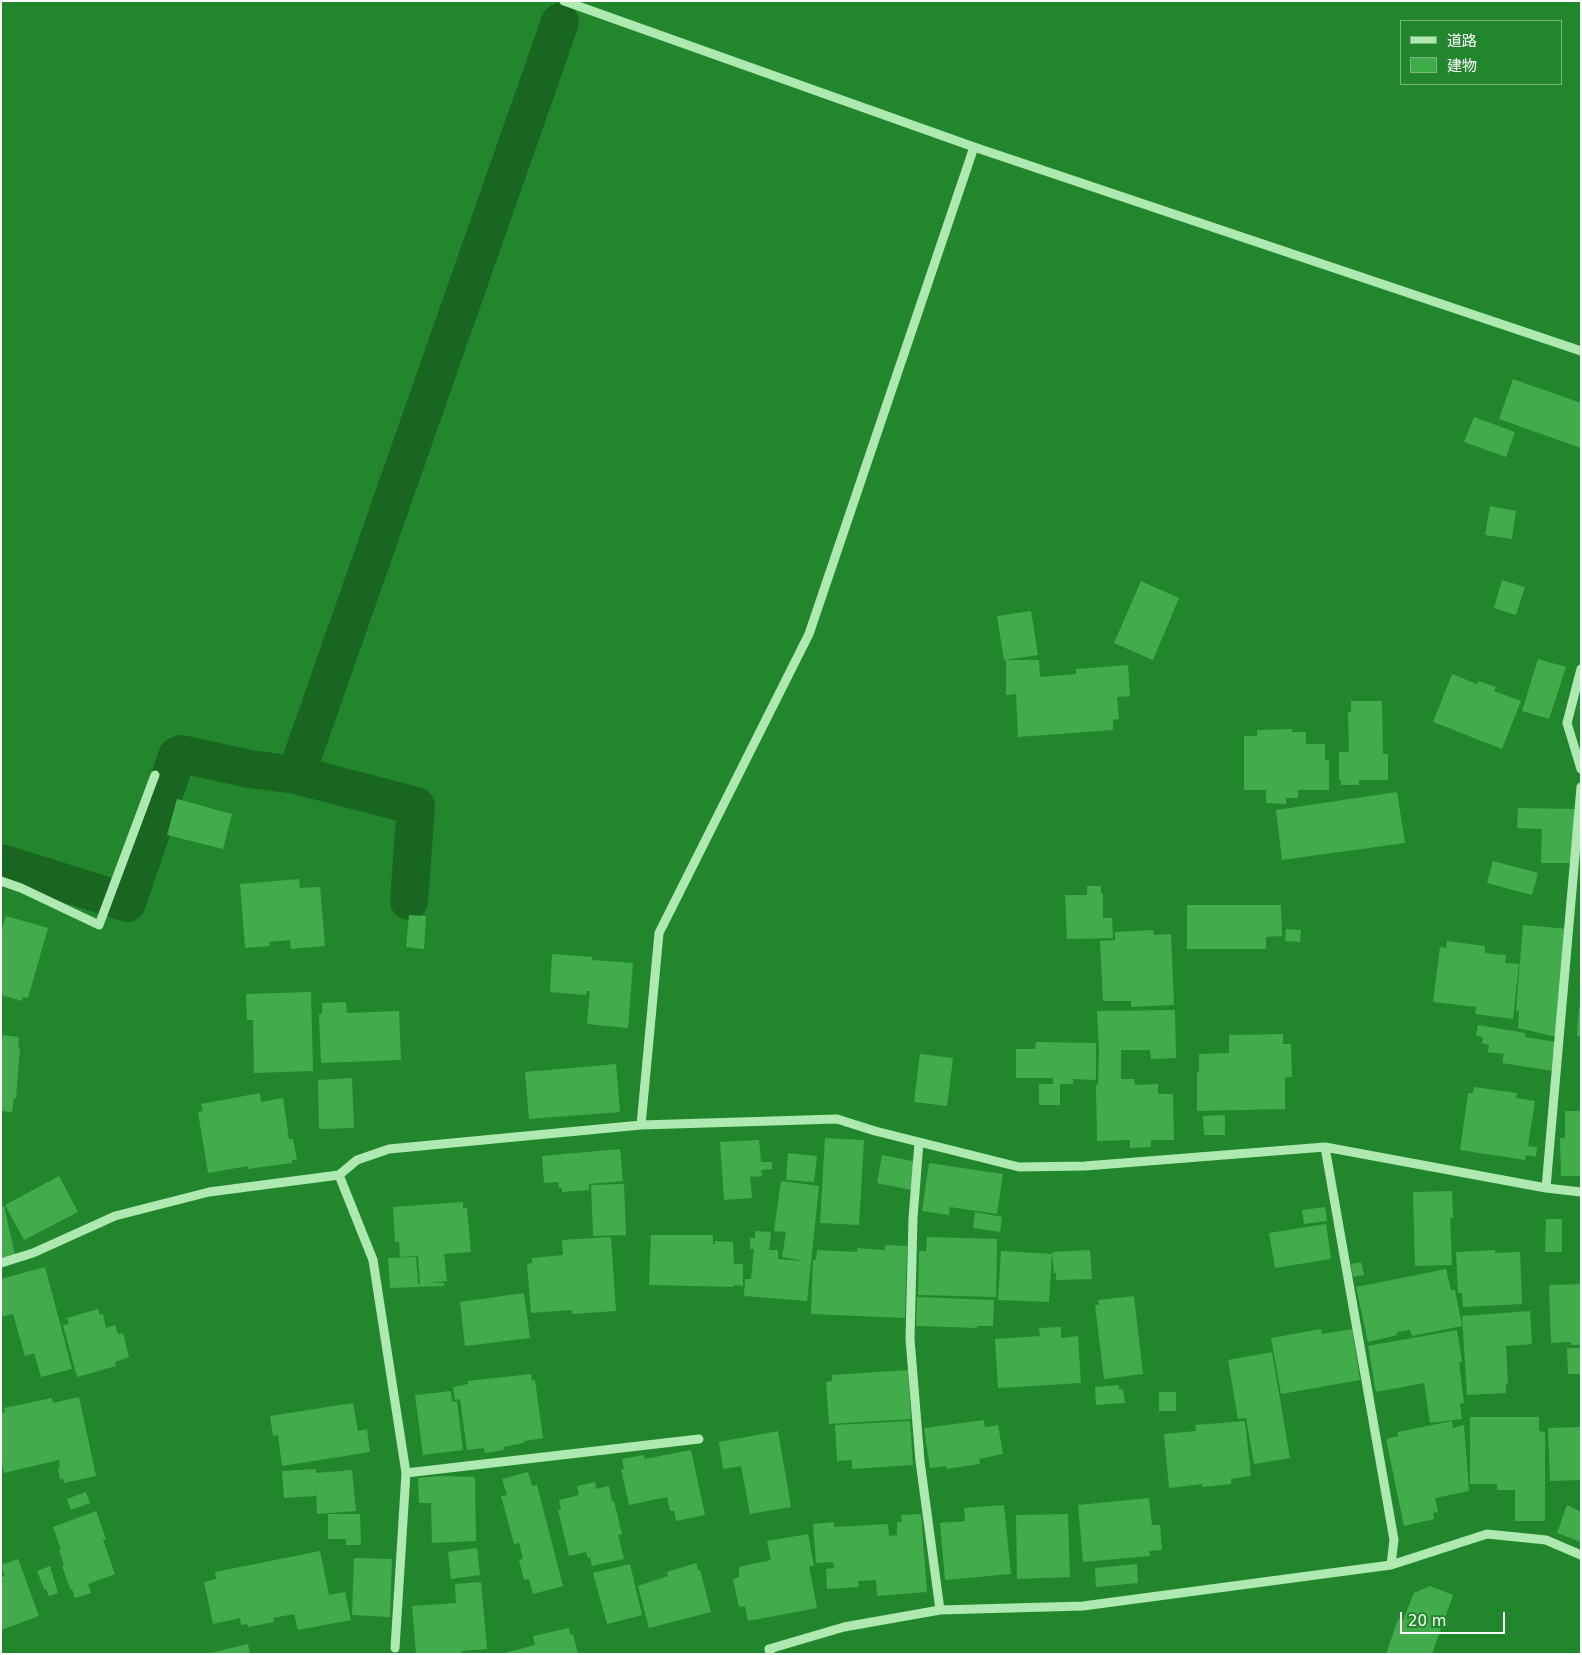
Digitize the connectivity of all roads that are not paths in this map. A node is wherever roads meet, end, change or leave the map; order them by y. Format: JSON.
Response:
{"nodes":[{"id":1,"x":564,"y":1,"type":"edge"},
{"id":2,"x":974,"y":147,"type":"junction"},
{"id":3,"x":1581,"y":351,"type":"edge"},
{"id":4,"x":1581,"y":669,"type":"edge"},
{"id":5,"x":1581,"y":769,"type":"edge"},
{"id":6,"x":155,"y":775,"type":"dead end"},
{"id":7,"x":1581,"y":787,"type":"edge"},
{"id":8,"x":1,"y":881,"type":"edge"},
{"id":9,"x":641,"y":1125,"type":"junction"},
{"id":10,"x":919,"y":1142,"type":"junction"},
{"id":11,"x":1325,"y":1147,"type":"junction"},
{"id":12,"x":339,"y":1175,"type":"junction"},
{"id":13,"x":1546,"y":1188,"type":"junction"},
{"id":14,"x":1581,"y":1192,"type":"edge"},
{"id":15,"x":1,"y":1263,"type":"edge"},
{"id":16,"x":699,"y":1439,"type":"dead end"},
{"id":17,"x":406,"y":1473,"type":"junction"},
{"id":18,"x":1581,"y":1555,"type":"edge"},
{"id":19,"x":1392,"y":1565,"type":"junction"},
{"id":20,"x":940,"y":1610,"type":"junction"},
{"id":21,"x":395,"y":1648,"type":"dead end"},
{"id":22,"x":770,"y":1654,"type":"edge"}],
"edges":[{"from":1,"to":2,"type":"street"},
{"from":2,"to":3,"type":"street"},
{"from":2,"to":9,"type":"street"},
{"from":4,"to":5,"type":"street"},
{"from":6,"to":8,"type":"street"},
{"from":7,"to":13,"type":"street"},
{"from":9,"to":10,"type":"street"},
{"from":9,"to":12,"type":"street"},
{"from":10,"to":11,"type":"street"},
{"from":10,"to":20,"type":"street"},
{"from":11,"to":13,"type":"street"},
{"from":11,"to":19,"type":"street"},
{"from":12,"to":15,"type":"street"},
{"from":12,"to":17,"type":"street"},
{"from":13,"to":14,"type":"street"},
{"from":16,"to":17,"type":"street"},
{"from":17,"to":21,"type":"street"},
{"from":18,"to":19,"type":"street"},
{"from":19,"to":20,"type":"street"},
{"from":20,"to":22,"type":"street"}]}
